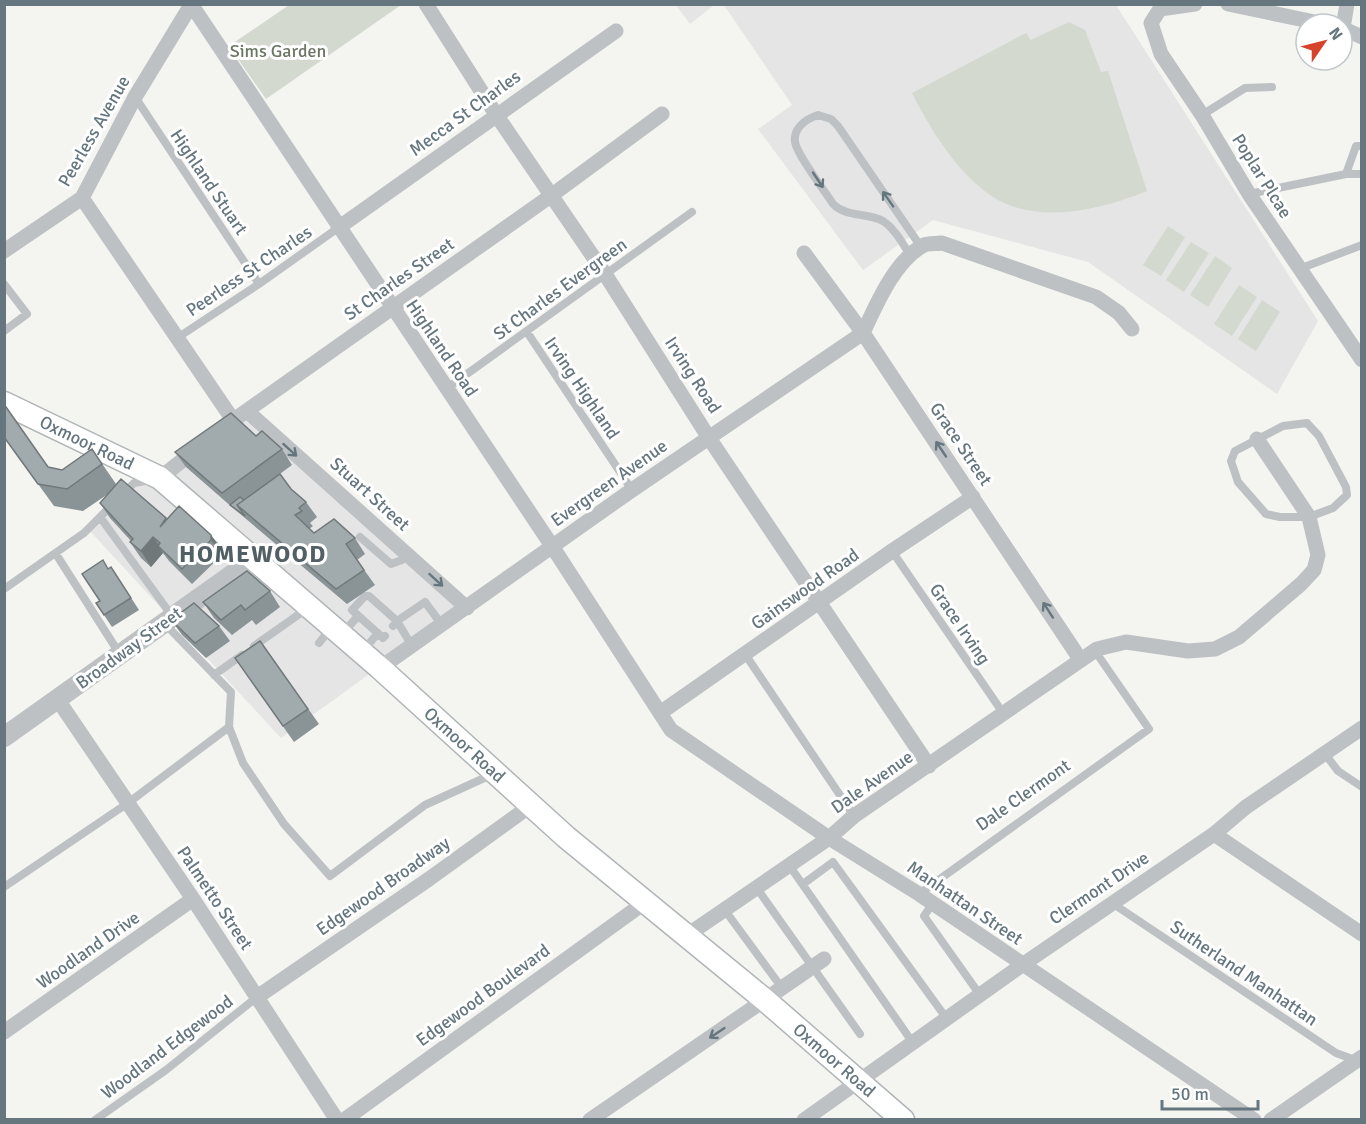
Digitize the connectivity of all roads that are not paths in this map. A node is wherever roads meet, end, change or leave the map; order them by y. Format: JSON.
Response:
{"nodes":[{"id":1,"x":426,"y":4,"type":"edge"},
{"id":2,"x":1195,"y":4,"type":"edge"},
{"id":3,"x":1228,"y":4,"type":"edge"},
{"id":4,"x":191,"y":5,"type":"edge"},
{"id":5,"x":1294,"y":18,"type":"edge"},
{"id":6,"x":616,"y":31,"type":"dead end"},
{"id":7,"x":1272,"y":87,"type":"dead end"},
{"id":8,"x":135,"y":97,"type":"junction"},
{"id":9,"x":662,"y":114,"type":"dead end"},
{"id":10,"x":1202,"y":115,"type":"junction"},
{"id":11,"x":497,"y":116,"type":"junction"},
{"id":12,"x":1362,"y":146,"type":"edge"},
{"id":13,"x":1346,"y":174,"type":"junction"},
{"id":14,"x":1362,"y":174,"type":"edge"},
{"id":15,"x":1249,"y":194,"type":"junction"},
{"id":16,"x":552,"y":195,"type":"junction"},
{"id":17,"x":82,"y":198,"type":"junction"},
{"id":18,"x":692,"y":212,"type":"dead end"},
{"id":19,"x":338,"y":228,"type":"junction"},
{"id":20,"x":1362,"y":245,"type":"edge"},
{"id":21,"x":916,"y":251,"type":"junction"},
{"id":22,"x":4,"y":252,"type":"edge"},
{"id":23,"x":804,"y":253,"type":"dead end"},
{"id":24,"x":1299,"y":269,"type":"junction"},
{"id":25,"x":605,"y":274,"type":"junction"},
{"id":26,"x":4,"y":284,"type":"edge"},
{"id":27,"x":259,"y":284,"type":"junction"},
{"id":28,"x":392,"y":308,"type":"junction"},
{"id":29,"x":1132,"y":329,"type":"dead end"},
{"id":30,"x":4,"y":331,"type":"edge"},
{"id":31,"x":527,"y":332,"type":"junction"},
{"id":32,"x":863,"y":333,"type":"junction"},
{"id":33,"x":177,"y":338,"type":"junction"},
{"id":34,"x":1360,"y":354,"type":"edge"},
{"id":35,"x":446,"y":389,"type":"junction"},
{"id":36,"x":4,"y":404,"type":"edge"},
{"id":37,"x":247,"y":411,"type":"junction"},
{"id":38,"x":232,"y":420,"type":"junction"},
{"id":39,"x":709,"y":438,"type":"junction"},
{"id":40,"x":1257,"y":439,"type":"junction"},
{"id":41,"x":160,"y":478,"type":"junction"},
{"id":42,"x":632,"y":490,"type":"junction"},
{"id":43,"x":973,"y":497,"type":"junction"},
{"id":44,"x":100,"y":517,"type":"junction"},
{"id":45,"x":1309,"y":517,"type":"junction"},
{"id":46,"x":360,"y":537,"type":"dead end"},
{"id":47,"x":552,"y":546,"type":"junction"},
{"id":48,"x":892,"y":551,"type":"junction"},
{"id":49,"x":56,"y":554,"type":"junction"},
{"id":50,"x":408,"y":554,"type":"junction"},
{"id":51,"x":254,"y":559,"type":"junction"},
{"id":52,"x":4,"y":588,"type":"edge"},
{"id":53,"x":819,"y":603,"type":"junction"},
{"id":54,"x":309,"y":607,"type":"junction"},
{"id":55,"x":467,"y":608,"type":"junction"},
{"id":56,"x":362,"y":618,"type":"junction"},
{"id":57,"x":169,"y":620,"type":"junction"},
{"id":58,"x":395,"y":623,"type":"junction"},
{"id":59,"x":441,"y":625,"type":"junction"},
{"id":60,"x":331,"y":635,"type":"junction"},
{"id":61,"x":412,"y":646,"type":"junction"},
{"id":62,"x":1095,"y":651,"type":"junction"},
{"id":63,"x":362,"y":652,"type":"junction"},
{"id":64,"x":745,"y":654,"type":"junction"},
{"id":65,"x":120,"y":655,"type":"junction"},
{"id":66,"x":1080,"y":659,"type":"junction"},
{"id":67,"x":380,"y":668,"type":"junction"},
{"id":68,"x":214,"y":675,"type":"junction"},
{"id":69,"x":58,"y":700,"type":"junction"},
{"id":70,"x":660,"y":713,"type":"junction"},
{"id":71,"x":1003,"y":713,"type":"junction"},
{"id":72,"x":229,"y":727,"type":"junction"},
{"id":73,"x":1362,"y":728,"type":"edge"},
{"id":74,"x":4,"y":737,"type":"edge"},
{"id":75,"x":1325,"y":754,"type":"junction"},
{"id":76,"x":929,"y":766,"type":"junction"},
{"id":77,"x":494,"y":773,"type":"junction"},
{"id":78,"x":1362,"y":787,"type":"edge"},
{"id":79,"x":128,"y":803,"type":"junction"},
{"id":80,"x":530,"y":806,"type":"junction"},
{"id":81,"x":854,"y":816,"type":"junction"},
{"id":82,"x":1214,"y":834,"type":"junction"},
{"id":83,"x":829,"y":838,"type":"junction"},
{"id":84,"x":789,"y":865,"type":"junction"},
{"id":85,"x":803,"y":884,"type":"junction"},
{"id":86,"x":4,"y":887,"type":"edge"},
{"id":87,"x":756,"y":887,"type":"junction"},
{"id":88,"x":919,"y":894,"type":"junction"},
{"id":89,"x":194,"y":899,"type":"junction"},
{"id":90,"x":645,"y":903,"type":"junction"},
{"id":91,"x":933,"y":903,"type":"junction"},
{"id":92,"x":1112,"y":903,"type":"junction"},
{"id":93,"x":724,"y":909,"type":"junction"},
{"id":94,"x":1362,"y":934,"type":"edge"},
{"id":95,"x":686,"y":936,"type":"junction"},
{"id":96,"x":818,"y":963,"type":"junction"},
{"id":97,"x":1022,"y":965,"type":"junction"},
{"id":98,"x":774,"y":994,"type":"junction"},
{"id":99,"x":980,"y":995,"type":"junction"},
{"id":100,"x":258,"y":997,"type":"junction"},
{"id":101,"x":947,"y":1019,"type":"junction"},
{"id":102,"x":4,"y":1032,"type":"edge"},
{"id":103,"x":860,"y":1034,"type":"dead end"},
{"id":104,"x":913,"y":1043,"type":"junction"},
{"id":105,"x":1360,"y":1060,"type":"edge"},
{"id":106,"x":860,"y":1081,"type":"junction"},
{"id":107,"x":95,"y":1119,"type":"edge"},
{"id":108,"x":337,"y":1119,"type":"edge"},
{"id":109,"x":344,"y":1119,"type":"edge"},
{"id":110,"x":590,"y":1119,"type":"edge"},
{"id":111,"x":804,"y":1119,"type":"edge"},
{"id":112,"x":903,"y":1119,"type":"edge"},
{"id":113,"x":1254,"y":1119,"type":"edge"},
{"id":114,"x":1271,"y":1119,"type":"edge"}],
"edges":[{"from":1,"to":11,"type":"street","name":"Irving Road"},
{"from":2,"to":10,"type":"street","name":"Poplar Plcae"},
{"from":3,"to":5,"type":"street"},
{"from":4,"to":8,"type":"street","name":"Peerless Avenue"},
{"from":4,"to":19,"type":"street","name":"Highland Road"},
{"from":6,"to":11,"type":"street","name":"Mecca St Charles"},
{"from":7,"to":10,"type":"lane"},
{"from":8,"to":17,"type":"street","name":"Peerless Avenue"},
{"from":8,"to":27,"type":"lane","name":"Highland Stuart"},
{"from":9,"to":16,"type":"street","name":"St Charles Street"},
{"from":10,"to":15,"type":"street","name":"Poplar Plcae"},
{"from":11,"to":16,"type":"street","name":"Irving Road"},
{"from":11,"to":19,"type":"street","name":"Mecca St Charles"},
{"from":12,"to":13,"type":"lane"},
{"from":13,"to":14,"type":"lane"},
{"from":13,"to":15,"type":"lane"},
{"from":15,"to":24,"type":"street","name":"Poplar Plcae"},
{"from":16,"to":25,"type":"street","name":"Irving Road"},
{"from":16,"to":28,"type":"street","name":"St Charles Street"},
{"from":17,"to":22,"type":"street","name":"Peerless Avenue"},
{"from":17,"to":33,"type":"street"},
{"from":18,"to":25,"type":"lane","name":"St Charles Evergreen"},
{"from":19,"to":27,"type":"lane","name":"Peerless St Charles"},
{"from":19,"to":28,"type":"street","name":"Highland Road"},
{"from":20,"to":24,"type":"lane"},
{"from":21,"to":21,"type":"lane","one_way":true},
{"from":21,"to":29,"type":"street"},
{"from":21,"to":32,"type":"street"},
{"from":23,"to":32,"type":"street","name":"Grace Street"},
{"from":24,"to":34,"type":"street","name":"Poplar Plcae"},
{"from":25,"to":31,"type":"lane","name":"St Charles Evergreen"},
{"from":25,"to":39,"type":"street","name":"Irving Road"},
{"from":26,"to":30,"type":"lane"},
{"from":27,"to":33,"type":"lane","name":"Peerless St Charles"},
{"from":28,"to":35,"type":"street","name":"Highland Road"},
{"from":28,"to":37,"type":"street","name":"St Charles Street"},
{"from":31,"to":35,"type":"lane","name":"St Charles Evergreen"},
{"from":31,"to":42,"type":"lane","name":"Irving Highland"},
{"from":32,"to":39,"type":"street","name":"Evergreen Avenue"},
{"from":43,"to":32,"type":"street","name":"Grace Street","one_way":true},
{"from":33,"to":38,"type":"street"},
{"from":35,"to":47,"type":"street","name":"Highland Road"},
{"from":36,"to":41,"type":"main road","name":"Oxmoor Road"},
{"from":37,"to":38,"type":"street","name":"St Charles Street"},
{"from":37,"to":50,"type":"street","name":"Stuart Street","one_way":true},
{"from":38,"to":41,"type":"street","name":"St Charles Street"},
{"from":39,"to":42,"type":"street","name":"Evergreen Avenue"},
{"from":39,"to":53,"type":"street","name":"Irving Road"},
{"from":40,"to":45,"type":"street"},
{"from":40,"to":45,"type":"lane"},
{"from":40,"to":45,"type":"lane"},
{"from":41,"to":44,"type":"lane"},
{"from":41,"to":51,"type":"main road","name":"Oxmoor Road"},
{"from":42,"to":47,"type":"street","name":"Evergreen Avenue"},
{"from":43,"to":48,"type":"street","name":"Gainswood Road"},
{"from":66,"to":43,"type":"street","name":"Grace Street","one_way":true},
{"from":44,"to":49,"type":"lane"},
{"from":44,"to":57,"type":"lane"},
{"from":45,"to":62,"type":"street","name":"Dale Avenue"},
{"from":46,"to":50,"type":"lane"},
{"from":47,"to":55,"type":"street","name":"Evergreen Avenue"},
{"from":47,"to":70,"type":"street","name":"Highland Road"},
{"from":48,"to":53,"type":"street","name":"Gainswood Road"},
{"from":48,"to":71,"type":"lane","name":"Grace Irving"},
{"from":49,"to":52,"type":"lane"},
{"from":49,"to":65,"type":"lane"},
{"from":50,"to":55,"type":"street","name":"Stuart Street","one_way":true},
{"from":51,"to":54,"type":"main road","name":"Oxmoor Road"},
{"from":51,"to":57,"type":"street","name":"Broadway Street"},
{"from":53,"to":64,"type":"street","name":"Gainswood Road"},
{"from":53,"to":76,"type":"street","name":"Irving Road"},
{"from":54,"to":60,"type":"main road","name":"Oxmoor Road"},
{"from":54,"to":68,"type":"lane"},
{"from":55,"to":59,"type":"street","name":"Evergreen Avenue"},
{"from":56,"to":58,"type":"lane"},
{"from":56,"to":60,"type":"lane"},
{"from":56,"to":63,"type":"lane"},
{"from":57,"to":65,"type":"street","name":"Broadway Street"},
{"from":57,"to":68,"type":"lane"},
{"from":58,"to":59,"type":"lane"},
{"from":58,"to":61,"type":"lane"},
{"from":59,"to":61,"type":"street","name":"Evergreen Avenue"},
{"from":60,"to":63,"type":"main road","name":"Oxmoor Road"},
{"from":61,"to":67,"type":"street","name":"Evergreen Avenue"},
{"from":62,"to":66,"type":"street","name":"Dale Avenue"},
{"from":62,"to":88,"type":"lane","name":"Dale Clermont"},
{"from":63,"to":67,"type":"main road","name":"Oxmoor Road"},
{"from":64,"to":70,"type":"street","name":"Gainswood Road"},
{"from":64,"to":81,"type":"lane"},
{"from":65,"to":69,"type":"street","name":"Broadway Street"},
{"from":66,"to":71,"type":"street","name":"Dale Avenue"},
{"from":67,"to":77,"type":"main road","name":"Oxmoor Road"},
{"from":68,"to":72,"type":"lane"},
{"from":69,"to":74,"type":"street","name":"Broadway Street"},
{"from":69,"to":79,"type":"street","name":"Palmetto Street"},
{"from":70,"to":83,"type":"street","name":"Manhattan Street"},
{"from":71,"to":76,"type":"street","name":"Dale Avenue"},
{"from":72,"to":77,"type":"lane"},
{"from":72,"to":79,"type":"lane"},
{"from":73,"to":75,"type":"street","name":"Clermont Drive"},
{"from":75,"to":78,"type":"lane"},
{"from":75,"to":82,"type":"street","name":"Clermont Drive"},
{"from":76,"to":81,"type":"street","name":"Dale Avenue"},
{"from":77,"to":80,"type":"main road","name":"Oxmoor Road"},
{"from":79,"to":86,"type":"lane"},
{"from":79,"to":89,"type":"street","name":"Palmetto Street"},
{"from":80,"to":90,"type":"main road","name":"Oxmoor Road"},
{"from":80,"to":100,"type":"street","name":"Edgewood Broadway"},
{"from":81,"to":83,"type":"street","name":"Dale Avenue"},
{"from":82,"to":92,"type":"street","name":"Clermont Drive"},
{"from":82,"to":94,"type":"street"},
{"from":83,"to":84,"type":"street","name":"Dale Avenue"},
{"from":83,"to":88,"type":"street","name":"Manhattan Street"},
{"from":84,"to":85,"type":"lane"},
{"from":84,"to":87,"type":"street","name":"Dale Avenue"},
{"from":85,"to":101,"type":"lane"},
{"from":85,"to":104,"type":"lane"},
{"from":87,"to":93,"type":"street","name":"Dale Avenue"},
{"from":87,"to":96,"type":"lane"},
{"from":88,"to":91,"type":"street","name":"Manhattan Street"},
{"from":89,"to":100,"type":"street","name":"Palmetto Street"},
{"from":89,"to":102,"type":"street","name":"Woodland Drive"},
{"from":90,"to":95,"type":"main road","name":"Oxmoor Road"},
{"from":90,"to":109,"type":"street","name":"Edgewood Boulevard"},
{"from":91,"to":97,"type":"street","name":"Manhattan Street"},
{"from":91,"to":99,"type":"lane"},
{"from":92,"to":97,"type":"street","name":"Clermont Drive"},
{"from":92,"to":105,"type":"lane","name":"Sutherland Manhattan"},
{"from":93,"to":95,"type":"street","name":"Dale Avenue"},
{"from":93,"to":98,"type":"lane"},
{"from":95,"to":98,"type":"main road","name":"Oxmoor Road"},
{"from":96,"to":98,"type":"street"},
{"from":96,"to":103,"type":"lane"},
{"from":97,"to":99,"type":"street","name":"Clermont Drive"},
{"from":97,"to":113,"type":"street","name":"Manhattan Street"},
{"from":98,"to":106,"type":"main road","name":"Oxmoor Road"},
{"from":98,"to":110,"type":"street","one_way":true},
{"from":99,"to":101,"type":"street","name":"Clermont Drive"},
{"from":100,"to":107,"type":"lane","name":"Woodland Edgewood"},
{"from":100,"to":108,"type":"street","name":"Palmetto Street"},
{"from":101,"to":104,"type":"street","name":"Clermont Drive"},
{"from":104,"to":106,"type":"street","name":"Clermont Drive"},
{"from":105,"to":114,"type":"street"},
{"from":106,"to":111,"type":"street","name":"Clermont Drive"},
{"from":106,"to":112,"type":"main road","name":"Oxmoor Road"}]}
